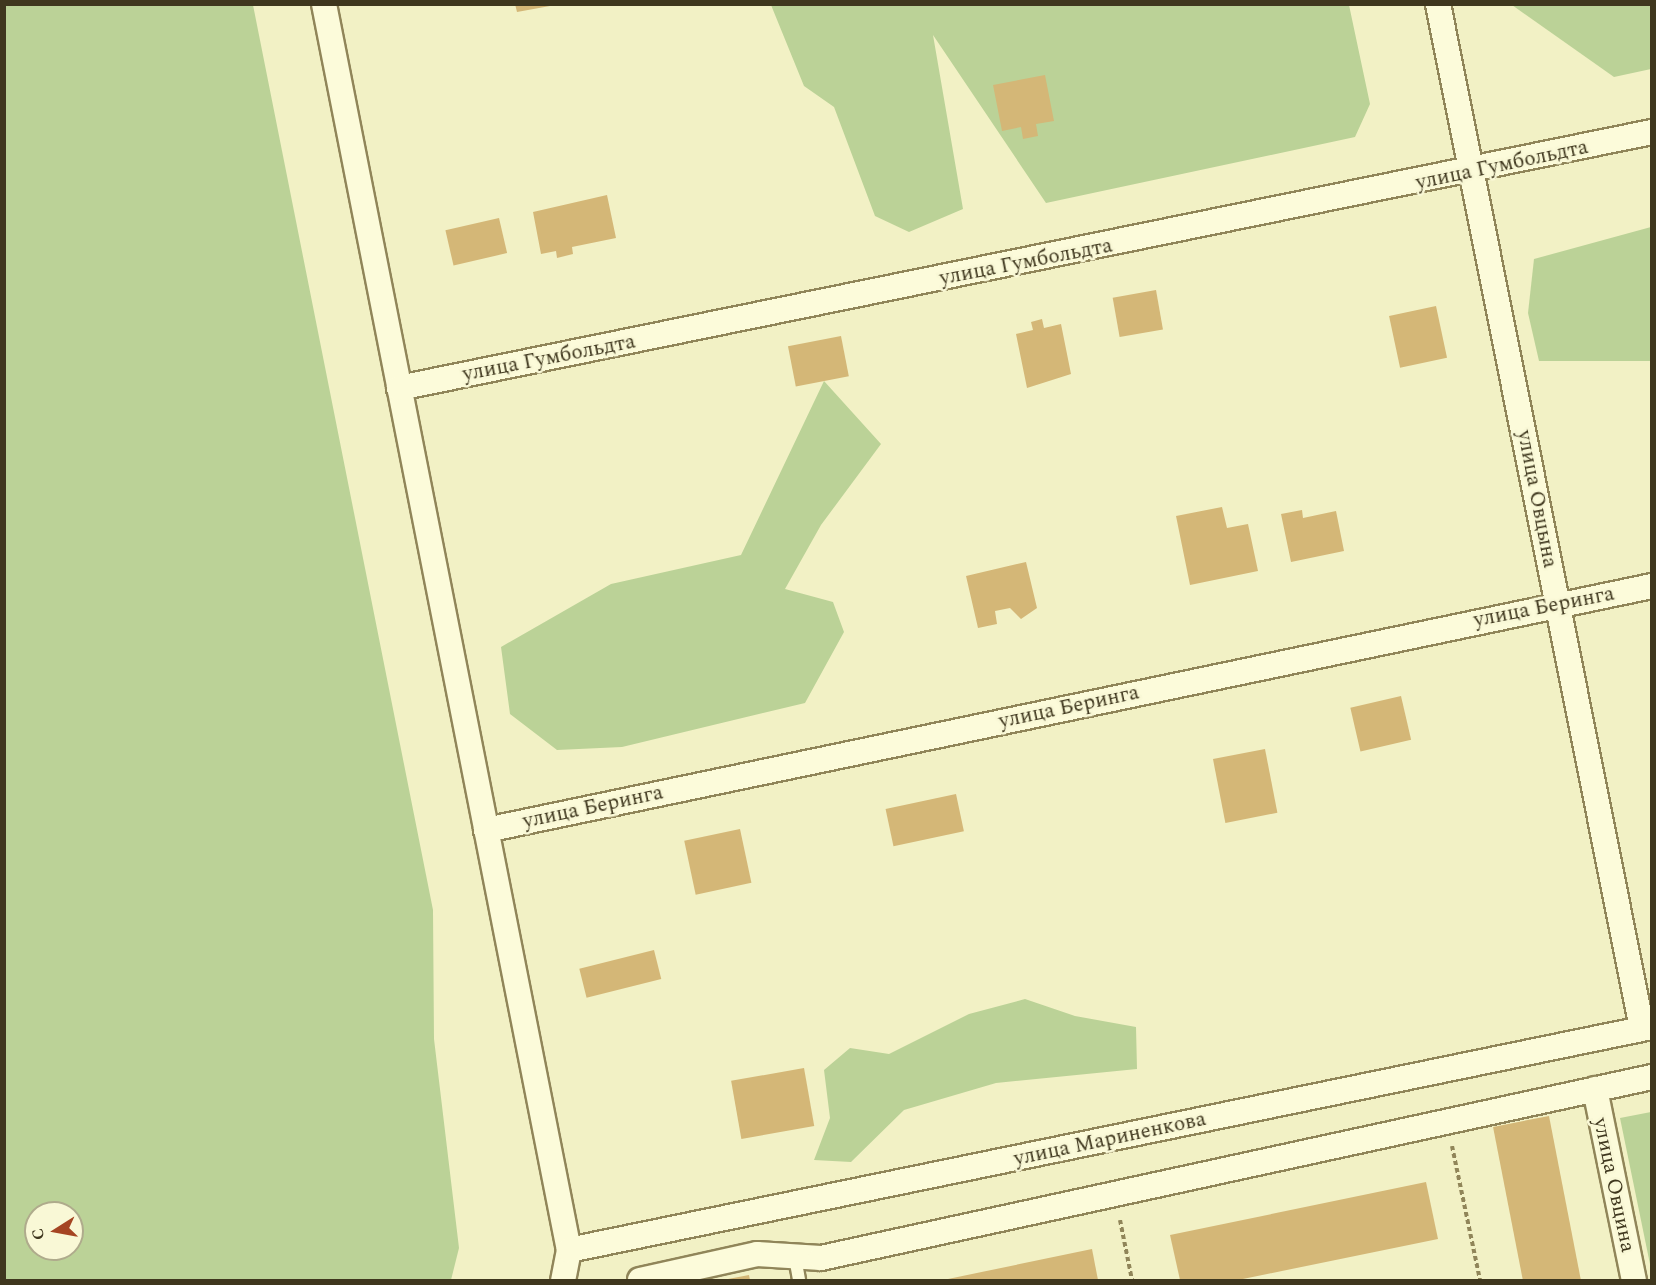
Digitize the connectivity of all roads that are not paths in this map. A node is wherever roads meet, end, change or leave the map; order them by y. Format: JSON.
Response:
{"nodes":[{"id":1,"x":324,"y":4,"type":"edge"},
{"id":2,"x":1438,"y":4,"type":"edge"},
{"id":3,"x":1652,"y":132,"type":"edge"},
{"id":4,"x":1474,"y":171,"type":"junction"},
{"id":5,"x":399,"y":388,"type":"junction"},
{"id":6,"x":1652,"y":586,"type":"edge"},
{"id":7,"x":1558,"y":604,"type":"junction"},
{"id":8,"x":486,"y":830,"type":"junction"},
{"id":9,"x":1647,"y":1028,"type":"edge"},
{"id":10,"x":1652,"y":1077,"type":"edge"},
{"id":11,"x":1595,"y":1089,"type":"junction"},
{"id":12,"x":569,"y":1250,"type":"junction"},
{"id":13,"x":795,"y":1257,"type":"junction"},
{"id":14,"x":563,"y":1281,"type":"edge"},
{"id":15,"x":640,"y":1281,"type":"edge"},
{"id":16,"x":799,"y":1281,"type":"edge"},
{"id":17,"x":1634,"y":1281,"type":"edge"}],
"edges":[{"from":1,"to":5,"type":"street"},
{"from":2,"to":4,"type":"street","name":"улица Овцына"},
{"from":3,"to":4,"type":"street","name":"улица Гумбольдта"},
{"from":4,"to":5,"type":"street","name":"улица Гумбольдта"},
{"from":4,"to":7,"type":"street","name":"улица Овцына"},
{"from":5,"to":8,"type":"street"},
{"from":6,"to":7,"type":"street","name":"улица Беринга"},
{"from":7,"to":8,"type":"street","name":"улица Беринга"},
{"from":7,"to":9,"type":"street","name":"улица Овцына"},
{"from":8,"to":12,"type":"street"},
{"from":9,"to":12,"type":"street","name":"улица Мариненкова"},
{"from":10,"to":11,"type":"street"},
{"from":11,"to":13,"type":"street"},
{"from":11,"to":17,"type":"street","name":"улица Овцина"},
{"from":12,"to":14,"type":"street"},
{"from":13,"to":15,"type":"street"},
{"from":13,"to":16,"type":"lane"}]}
